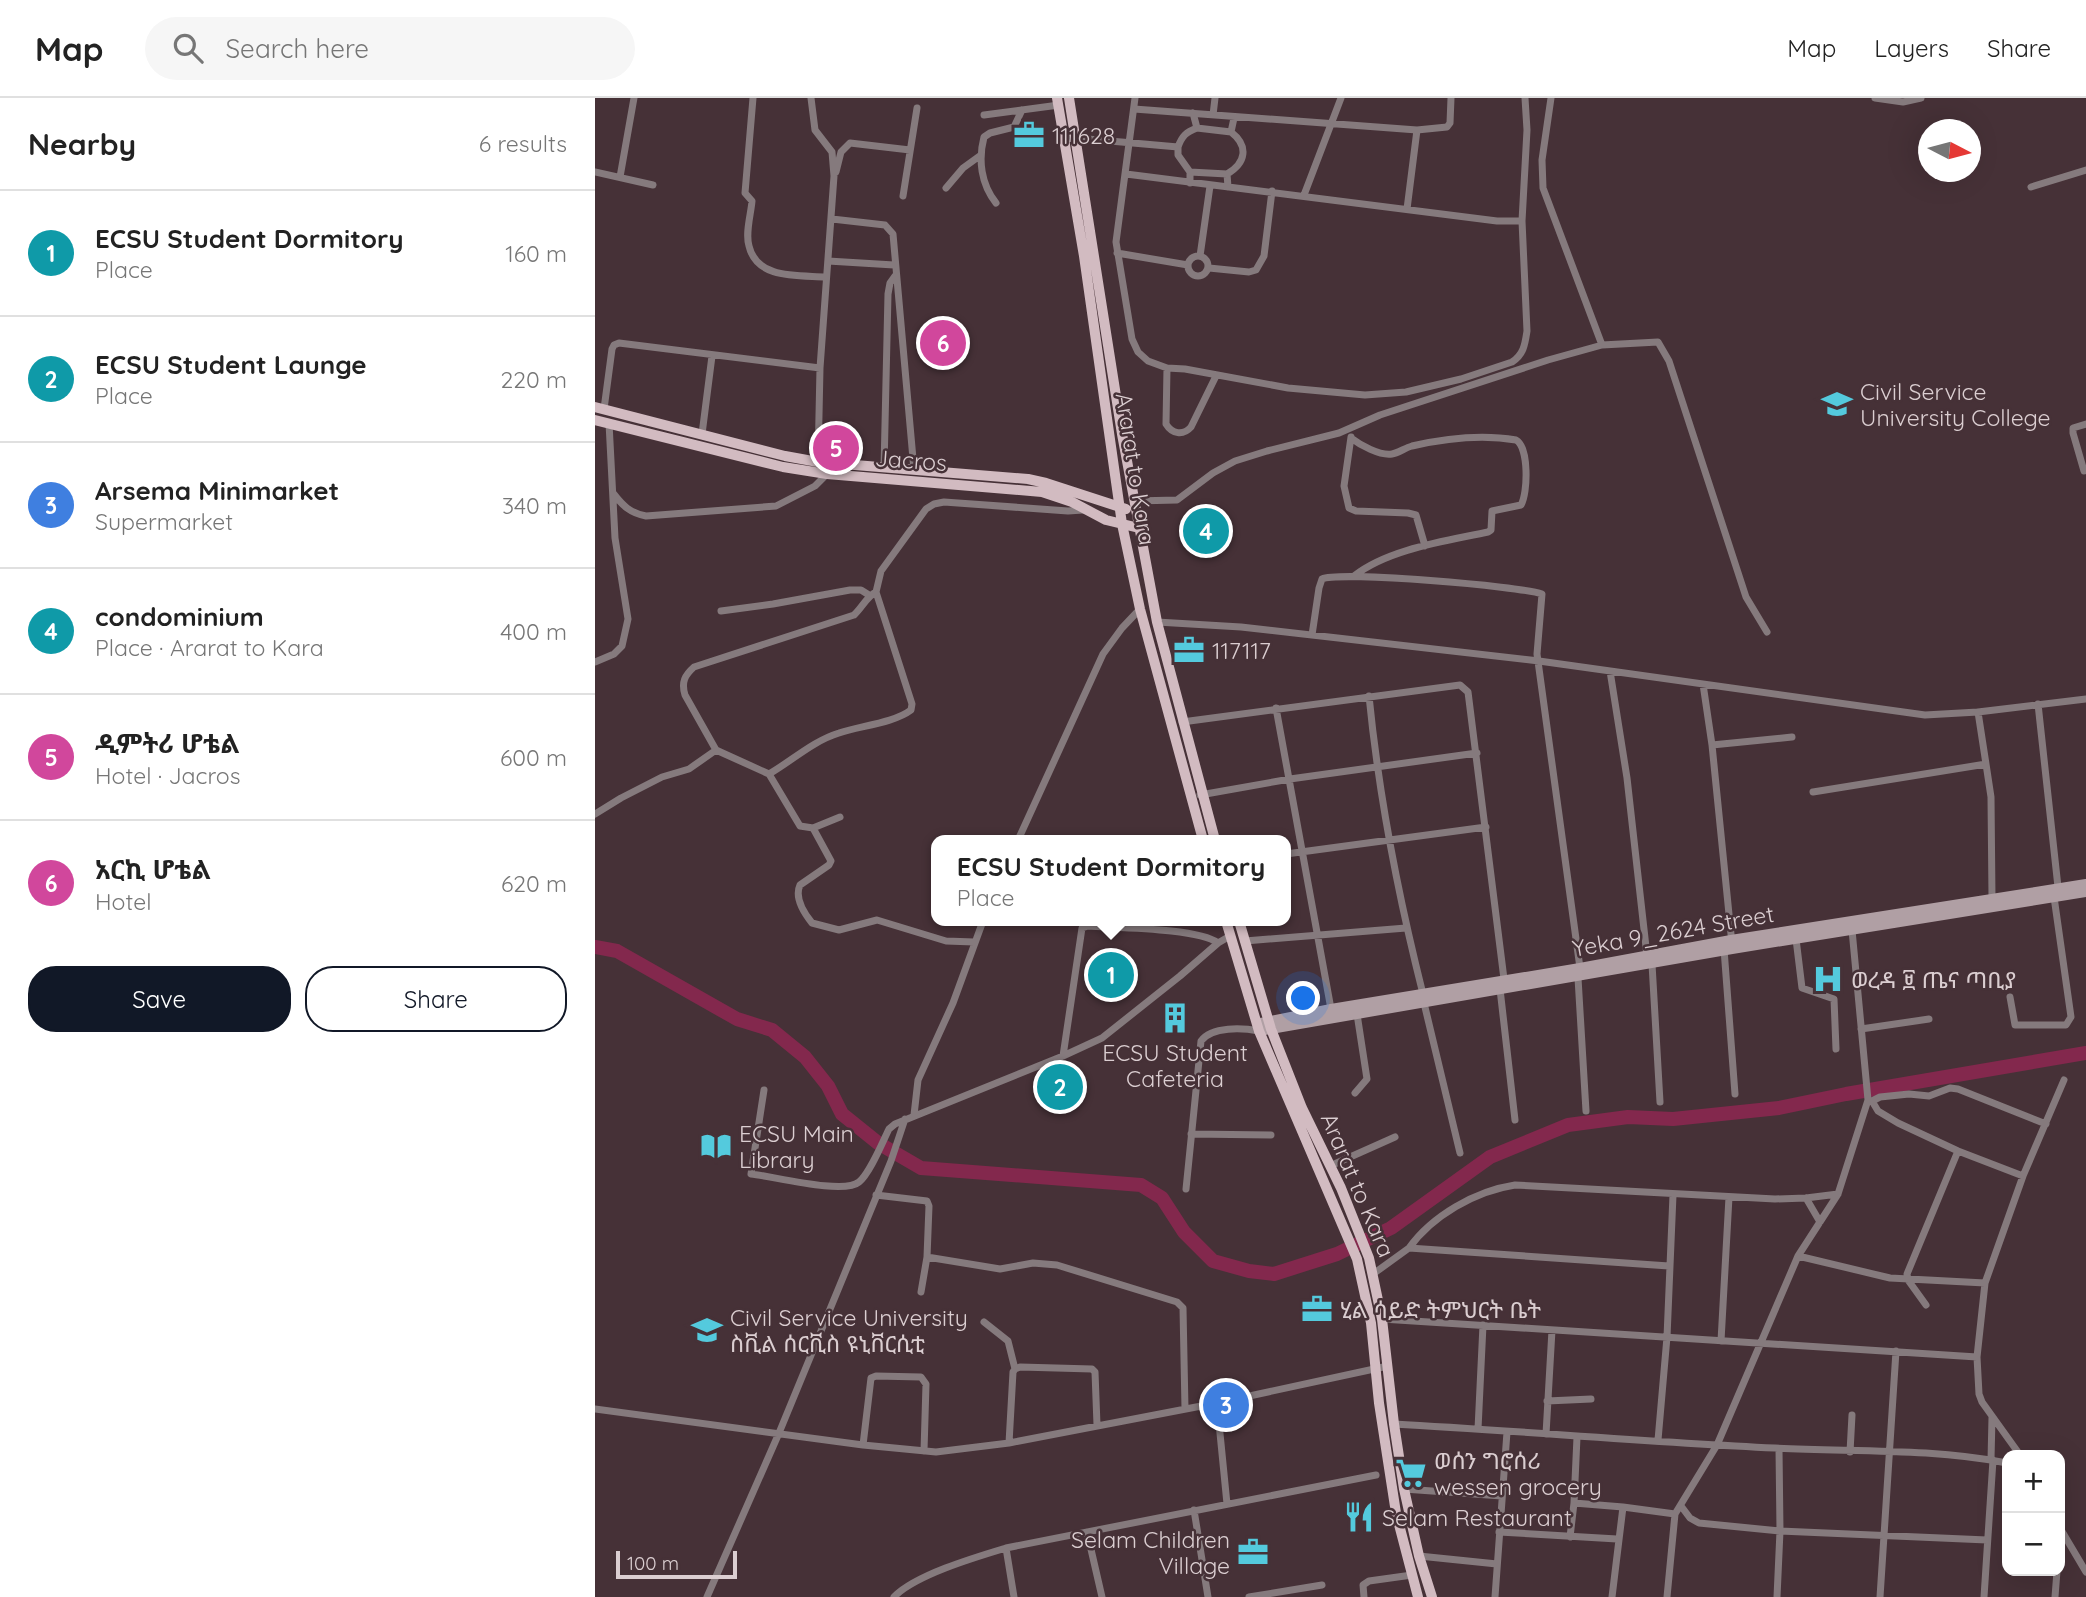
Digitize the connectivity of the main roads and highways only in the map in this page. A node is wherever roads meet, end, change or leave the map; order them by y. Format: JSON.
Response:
{"nodes":[{"id":1,"x":1069,"y":98,"type":"edge"},
{"id":2,"x":1058,"y":102,"type":"edge"},
{"id":3,"x":1070,"y":139,"type":"junction"},
{"id":4,"x":600,"y":408,"type":"edge"},
{"id":5,"x":595,"y":420,"type":"edge"},
{"id":6,"x":784,"y":462,"type":"junction"},
{"id":7,"x":1135,"y":506,"type":"junction"},
{"id":8,"x":1121,"y":508,"type":"junction"},
{"id":9,"x":1122,"y":524,"type":"junction"},
{"id":10,"x":1139,"y":528,"type":"junction"},
{"id":11,"x":1196,"y":796,"type":"junction"},
{"id":12,"x":1202,"y":835,"type":"edge"},
{"id":13,"x":1213,"y":835,"type":"edge"},
{"id":14,"x":2086,"y":884,"type":"edge"},
{"id":15,"x":2086,"y":892,"type":"edge"},
{"id":16,"x":1227,"y":926,"type":"edge"},
{"id":17,"x":1240,"y":926,"type":"edge"},
{"id":18,"x":1728,"y":945,"type":"junction"},
{"id":19,"x":1424,"y":998,"type":"junction"},
{"id":20,"x":1302,"y":1019,"type":"junction"},
{"id":21,"x":1264,"y":1026,"type":"junction"},
{"id":22,"x":1297,"y":1110,"type":"junction"},
{"id":23,"x":1355,"y":1237,"type":"junction"},
{"id":24,"x":1371,"y":1281,"type":"junction"},
{"id":25,"x":1382,"y":1367,"type":"junction"},
{"id":26,"x":1418,"y":1597,"type":"edge"},
{"id":27,"x":1432,"y":1597,"type":"edge"}],
"edges":[{"from":1,"to":3,"type":"main road","name":"Ararat to Kara"},
{"from":2,"to":3,"type":"main road","name":"Ararat to Kara"},
{"from":3,"to":7,"type":"main road","name":"Ararat to Kara"},
{"from":3,"to":8,"type":"main road","name":"Ararat to Kara"},
{"from":4,"to":6,"type":"main road","name":"Jacros"},
{"from":5,"to":6,"type":"main road","name":"Jacros"},
{"from":6,"to":8,"type":"main road","name":"Jacros"},
{"from":6,"to":9,"type":"main road","name":"Jacros"},
{"from":7,"to":8,"type":"main road","name":"Jacros"},
{"from":7,"to":10,"type":"main road","name":"Ararat to Kara"},
{"from":8,"to":9,"type":"main road","name":"Ararat to Kara"},
{"from":9,"to":10,"type":"main road","name":"Jacros"},
{"from":9,"to":11,"type":"main road","name":"Ararat to Kara"},
{"from":10,"to":11,"type":"main road","name":"Ararat to Kara"},
{"from":11,"to":12,"type":"main road","name":"Ararat to Kara"},
{"from":11,"to":13,"type":"main road","name":"Ararat to Kara"},
{"from":14,"to":18,"type":"main road","name":"Yeka 9_2624 Street"},
{"from":15,"to":18,"type":"main road","name":"Yeka 9_2624 Street"},
{"from":16,"to":21,"type":"main road","name":"Ararat to Kara"},
{"from":17,"to":21,"type":"main road","name":"Ararat to Kara"},
{"from":18,"to":19,"type":"main road","name":"Yeka 9_2624 Street"},
{"from":19,"to":20,"type":"main road","name":"Yeka 9_2624 Street"},
{"from":19,"to":20,"type":"main road","name":"Yeka 9_2624 Street"},
{"from":20,"to":21,"type":"main road","name":"Yeka 9_2624 Street"},
{"from":21,"to":22,"type":"main road","name":"Ararat to Kara"},
{"from":22,"to":23,"type":"main road","name":"Ararat to Kara"},
{"from":22,"to":23,"type":"main road","name":"Ararat to Kara"},
{"from":23,"to":24,"type":"main road","name":"Ararat to Kara"},
{"from":23,"to":24,"type":"main road","name":"Ararat to Kara"},
{"from":24,"to":25,"type":"main road","name":"Ararat to Kara"},
{"from":24,"to":25,"type":"main road","name":"Ararat to Kara"},
{"from":25,"to":26,"type":"main road","name":"Ararat to Kara"},
{"from":25,"to":27,"type":"main road","name":"Ararat to Kara"}]}
